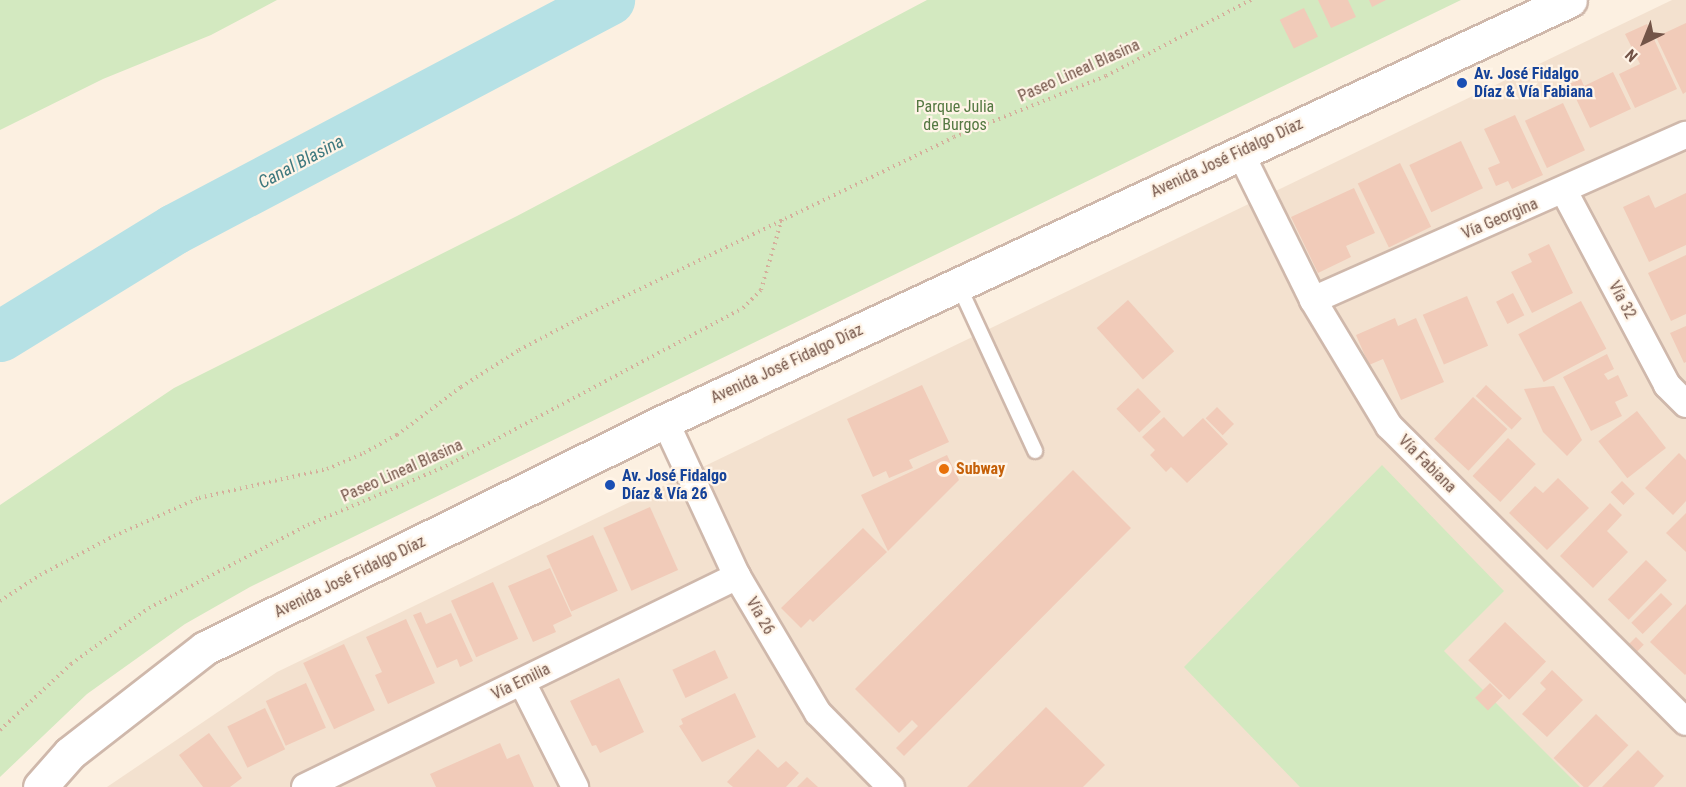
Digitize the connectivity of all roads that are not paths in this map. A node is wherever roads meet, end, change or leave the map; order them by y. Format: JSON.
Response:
{"nodes":[{"id":1,"x":1570,"y":0,"type":"edge"},
{"id":2,"x":1686,"y":135,"type":"edge"},
{"id":3,"x":1240,"y":152,"type":"junction"},
{"id":4,"x":1564,"y":191,"type":"junction"},
{"id":5,"x":958,"y":284,"type":"junction"},
{"id":6,"x":1313,"y":300,"type":"junction"},
{"id":7,"x":1686,"y":404,"type":"edge"},
{"id":8,"x":665,"y":421,"type":"junction"},
{"id":9,"x":1035,"y":451,"type":"dead end"},
{"id":10,"x":737,"y":576,"type":"junction"},
{"id":11,"x":522,"y":682,"type":"junction"},
{"id":12,"x":1686,"y":722,"type":"edge"},
{"id":13,"x":40,"y":787,"type":"edge"},
{"id":14,"x":304,"y":787,"type":"edge"},
{"id":15,"x":575,"y":787,"type":"edge"},
{"id":16,"x":891,"y":787,"type":"edge"}],
"edges":[{"from":1,"to":3,"type":"street","name":"Avenida José Fidalgo Díaz"},
{"from":2,"to":4,"type":"street","name":"Vía Georgina"},
{"from":3,"to":5,"type":"street","name":"Avenida José Fidalgo Díaz"},
{"from":3,"to":6,"type":"street","name":"Vía Fabiana"},
{"from":4,"to":6,"type":"street","name":"Vía Georgina"},
{"from":4,"to":7,"type":"street","name":"Vía 32"},
{"from":5,"to":8,"type":"street","name":"Avenida José Fidalgo Díaz"},
{"from":5,"to":9,"type":"lane"},
{"from":6,"to":12,"type":"street","name":"Vía Fabiana"},
{"from":8,"to":10,"type":"street","name":"Vía 26"},
{"from":8,"to":13,"type":"street","name":"Avenida José Fidalgo Díaz"},
{"from":10,"to":11,"type":"street","name":"Vía Emilia"},
{"from":10,"to":16,"type":"street","name":"Vía 26"},
{"from":11,"to":14,"type":"street","name":"Vía Emilia"},
{"from":11,"to":15,"type":"street"}]}
